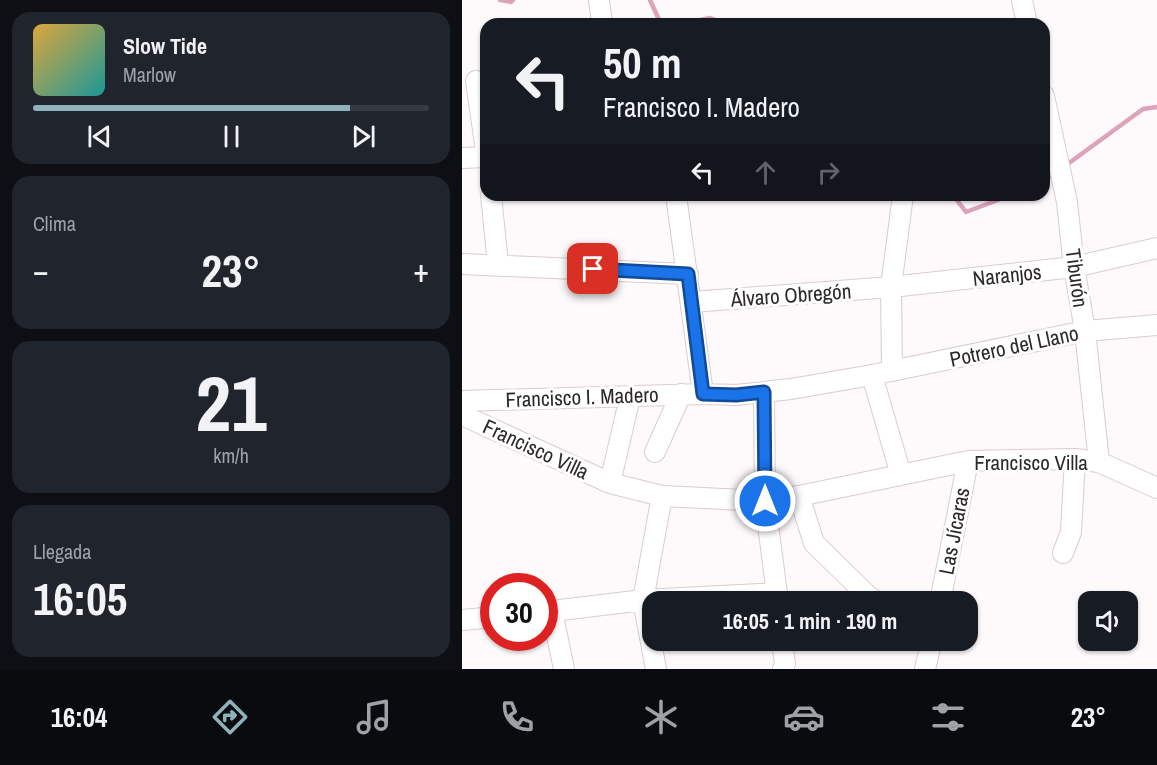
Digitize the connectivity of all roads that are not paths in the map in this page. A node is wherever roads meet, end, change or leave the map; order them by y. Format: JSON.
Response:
{"nodes":[{"id":1,"x":599,"y":0,"type":"edge"},
{"id":2,"x":1022,"y":0,"type":"edge"},
{"id":3,"x":601,"y":18,"type":"edge"},
{"id":4,"x":1026,"y":18,"type":"edge"},
{"id":5,"x":475,"y":81,"type":"edge"},
{"id":6,"x":480,"y":113,"type":"edge"},
{"id":7,"x":1050,"y":122,"type":"edge"},
{"id":8,"x":462,"y":158,"type":"edge"},
{"id":9,"x":480,"y":158,"type":"edge"},
{"id":10,"x":492,"y":201,"type":"edge"},
{"id":11,"x":677,"y":201,"type":"edge"},
{"id":12,"x":902,"y":201,"type":"edge"},
{"id":13,"x":1157,"y":248,"type":"edge"},
{"id":14,"x":462,"y":264,"type":"edge"},
{"id":15,"x":498,"y":264,"type":"junction"},
{"id":16,"x":1074,"y":267,"type":"junction"},
{"id":17,"x":688,"y":274,"type":"junction"},
{"id":18,"x":891,"y":287,"type":"junction"},
{"id":19,"x":692,"y":302,"type":"junction"},
{"id":20,"x":1157,"y":325,"type":"edge"},
{"id":21,"x":1085,"y":331,"type":"junction"},
{"id":22,"x":892,"y":371,"type":"junction"},
{"id":23,"x":872,"y":375,"type":"junction"},
{"id":24,"x":764,"y":392,"type":"junction"},
{"id":25,"x":681,"y":394,"type":"junction"},
{"id":26,"x":703,"y":394,"type":"junction"},
{"id":27,"x":630,"y":397,"type":"junction"},
{"id":28,"x":462,"y":401,"type":"edge"},
{"id":29,"x":462,"y":415,"type":"edge"},
{"id":30,"x":655,"y":452,"type":"dead end"},
{"id":31,"x":1075,"y":459,"type":"junction"},
{"id":32,"x":968,"y":461,"type":"junction"},
{"id":33,"x":1099,"y":462,"type":"junction"},
{"id":34,"x":902,"y":475,"type":"junction"},
{"id":35,"x":610,"y":483,"type":"junction"},
{"id":36,"x":1157,"y":488,"type":"edge"},
{"id":37,"x":662,"y":496,"type":"junction"},
{"id":38,"x":799,"y":496,"type":"junction"},
{"id":39,"x":765,"y":501,"type":"junction"},
{"id":40,"x":1063,"y":553,"type":"dead end"},
{"id":41,"x":645,"y":591,"type":"edge"},
{"id":42,"x":776,"y":591,"type":"edge"},
{"id":43,"x":863,"y":591,"type":"edge"},
{"id":44,"x":942,"y":591,"type":"edge"},
{"id":45,"x":642,"y":600,"type":"edge"},
{"id":46,"x":558,"y":611,"type":"edge"},
{"id":47,"x":480,"y":618,"type":"edge"},
{"id":48,"x":462,"y":620,"type":"edge"},
{"id":49,"x":558,"y":648,"type":"edge"},
{"id":50,"x":653,"y":651,"type":"edge"},
{"id":51,"x":784,"y":651,"type":"edge"},
{"id":52,"x":929,"y":651,"type":"edge"},
{"id":53,"x":787,"y":667,"type":"edge"},
{"id":54,"x":564,"y":669,"type":"edge"},
{"id":55,"x":656,"y":669,"type":"edge"},
{"id":56,"x":924,"y":669,"type":"edge"}],
"edges":[{"from":1,"to":3,"type":"street"},
{"from":2,"to":4,"type":"street"},
{"from":5,"to":6,"type":"street"},
{"from":7,"to":16,"type":"street","name":"Tiburón"},
{"from":8,"to":9,"type":"street"},
{"from":10,"to":15,"type":"street"},
{"from":11,"to":17,"type":"street"},
{"from":12,"to":18,"type":"street"},
{"from":13,"to":16,"type":"street","name":"Naranjos"},
{"from":14,"to":15,"type":"street"},
{"from":15,"to":17,"type":"street"},
{"from":16,"to":18,"type":"street","name":"Naranjos"},
{"from":16,"to":21,"type":"street","name":"Tiburón"},
{"from":17,"to":19,"type":"street"},
{"from":18,"to":19,"type":"street","name":"Álvaro Obregón"},
{"from":18,"to":22,"type":"street"},
{"from":19,"to":26,"type":"street"},
{"from":20,"to":21,"type":"street","name":"Potrero del Llano"},
{"from":21,"to":22,"type":"street","name":"Potrero del Llano"},
{"from":21,"to":33,"type":"street","name":"Tiburón"},
{"from":22,"to":23,"type":"street","name":"Potrero del Llano"},
{"from":23,"to":24,"type":"street","name":"Francisco I. Madero"},
{"from":23,"to":34,"type":"street"},
{"from":24,"to":26,"type":"street","name":"Francisco I. Madero"},
{"from":24,"to":39,"type":"street"},
{"from":25,"to":26,"type":"street","name":"Francisco I. Madero"},
{"from":25,"to":27,"type":"street","name":"Francisco I. Madero"},
{"from":25,"to":30,"type":"street"},
{"from":27,"to":28,"type":"street","name":"Francisco I. Madero"},
{"from":27,"to":35,"type":"street","name":"Francisco Villa"},
{"from":29,"to":35,"type":"street","name":"Francisco Villa"},
{"from":31,"to":32,"type":"street","name":"Francisco Villa"},
{"from":31,"to":33,"type":"street","name":"Francisco Villa"},
{"from":31,"to":40,"type":"street"},
{"from":32,"to":34,"type":"street","name":"Francisco Villa"},
{"from":32,"to":44,"type":"street","name":"Las Jícaras"},
{"from":33,"to":36,"type":"street","name":"Francisco Villa"},
{"from":34,"to":38,"type":"street","name":"Francisco Villa"},
{"from":35,"to":37,"type":"street","name":"Francisco Villa"},
{"from":37,"to":39,"type":"street","name":"Francisco Villa"},
{"from":37,"to":41,"type":"street"},
{"from":38,"to":39,"type":"street","name":"Francisco Villa"},
{"from":38,"to":43,"type":"street"},
{"from":39,"to":42,"type":"street"},
{"from":45,"to":46,"type":"street"},
{"from":47,"to":48,"type":"street"},
{"from":49,"to":54,"type":"street"},
{"from":50,"to":55,"type":"street"},
{"from":51,"to":53,"type":"street"},
{"from":52,"to":56,"type":"street"}]}
